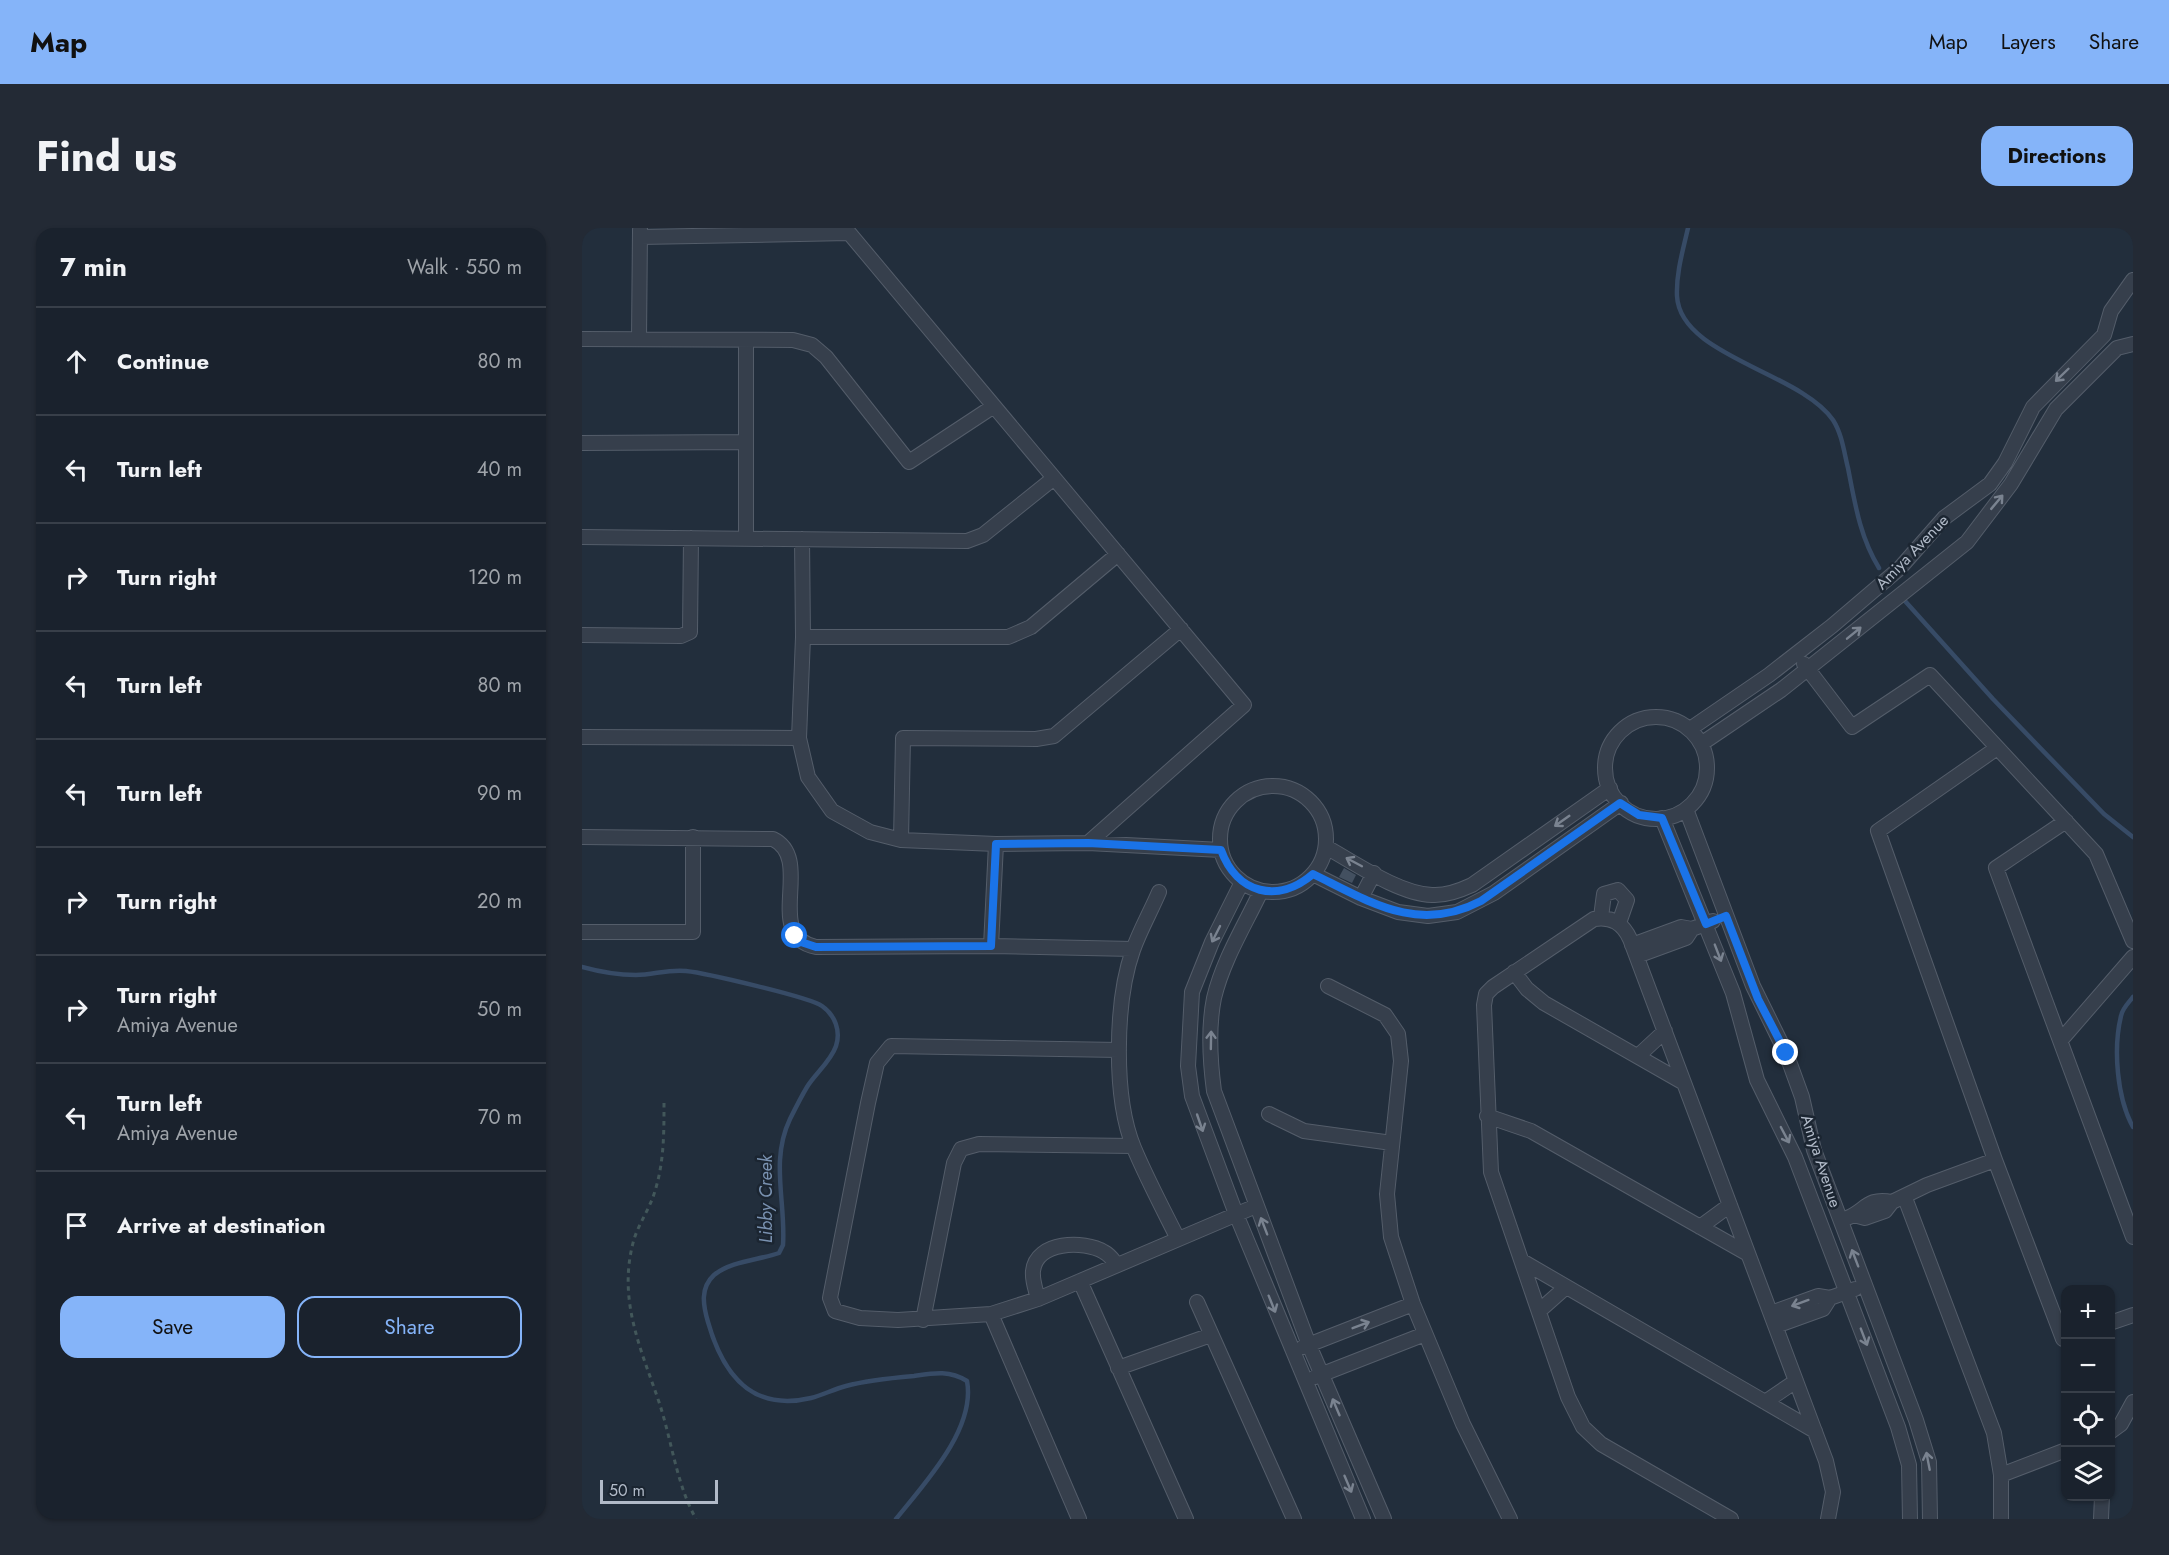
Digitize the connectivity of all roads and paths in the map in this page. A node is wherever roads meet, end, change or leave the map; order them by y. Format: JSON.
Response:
{"nodes":[{"id":1,"x":847,"y":230,"type":"edge"},
{"id":2,"x":640,"y":232,"type":"edge"},
{"id":3,"x":2133,"y":280,"type":"edge"},
{"id":4,"x":2104,"y":335,"type":"junction"},
{"id":5,"x":582,"y":339,"type":"edge"},
{"id":6,"x":639,"y":339,"type":"junction"},
{"id":7,"x":746,"y":340,"type":"junction"},
{"id":8,"x":2133,"y":344,"type":"edge"},
{"id":9,"x":2117,"y":348,"type":"junction"},
{"id":10,"x":994,"y":406,"type":"junction"},
{"id":11,"x":746,"y":442,"type":"junction"},
{"id":12,"x":582,"y":443,"type":"edge"},
{"id":13,"x":1054,"y":478,"type":"junction"},
{"id":14,"x":582,"y":537,"type":"edge"},
{"id":15,"x":691,"y":538,"type":"junction"},
{"id":16,"x":746,"y":538,"type":"junction"},
{"id":17,"x":802,"y":539,"type":"junction"},
{"id":18,"x":1118,"y":554,"type":"junction"},
{"id":19,"x":1181,"y":629,"type":"junction"},
{"id":20,"x":582,"y":635,"type":"edge"},
{"id":21,"x":803,"y":637,"type":"junction"},
{"id":22,"x":1797,"y":655,"type":"junction"},
{"id":23,"x":1808,"y":670,"type":"junction"},
{"id":24,"x":1690,"y":729,"type":"junction"},
{"id":25,"x":582,"y":736,"type":"edge"},
{"id":26,"x":799,"y":738,"type":"junction"},
{"id":27,"x":1701,"y":744,"type":"junction"},
{"id":28,"x":1997,"y":748,"type":"junction"},
{"id":29,"x":1610,"y":788,"type":"junction"},
{"id":30,"x":1620,"y":803,"type":"junction"},
{"id":31,"x":1686,"y":809,"type":"junction"},
{"id":32,"x":1662,"y":818,"type":"junction"},
{"id":33,"x":2066,"y":821,"type":"junction"},
{"id":34,"x":582,"y":837,"type":"edge"},
{"id":35,"x":693,"y":837,"type":"junction"},
{"id":36,"x":901,"y":840,"type":"junction"},
{"id":37,"x":1088,"y":843,"type":"junction"},
{"id":38,"x":996,"y":844,"type":"junction"},
{"id":39,"x":1699,"y":844,"type":"junction"},
{"id":40,"x":1326,"y":847,"type":"junction"},
{"id":41,"x":1221,"y":850,"type":"junction"},
{"id":42,"x":1675,"y":852,"type":"junction"},
{"id":43,"x":1374,"y":873,"type":"junction"},
{"id":44,"x":1313,"y":874,"type":"junction"},
{"id":45,"x":1713,"y":880,"type":"junction"},
{"id":46,"x":1242,"y":882,"type":"junction"},
{"id":47,"x":1391,"y":882,"type":"junction"},
{"id":48,"x":1690,"y":888,"type":"junction"},
{"id":49,"x":1261,"y":891,"type":"junction"},
{"id":50,"x":1159,"y":892,"type":"dead end"},
{"id":51,"x":1361,"y":898,"type":"junction"},
{"id":52,"x":1382,"y":907,"type":"junction"},
{"id":53,"x":1726,"y":916,"type":"junction"},
{"id":54,"x":1601,"y":917,"type":"junction"},
{"id":55,"x":1619,"y":923,"type":"junction"},
{"id":56,"x":1706,"y":924,"type":"junction"},
{"id":57,"x":582,"y":932,"type":"edge"},
{"id":58,"x":2133,"y":941,"type":"edge"},
{"id":59,"x":991,"y":946,"type":"junction"},
{"id":60,"x":1133,"y":949,"type":"junction"},
{"id":61,"x":1635,"y":951,"type":"junction"},
{"id":62,"x":2133,"y":957,"type":"edge"},
{"id":63,"x":1514,"y":972,"type":"junction"},
{"id":64,"x":1328,"y":986,"type":"dead end"},
{"id":65,"x":1665,"y":1031,"type":"junction"},
{"id":66,"x":2061,"y":1040,"type":"junction"},
{"id":67,"x":1119,"y":1050,"type":"junction"},
{"id":68,"x":1638,"y":1056,"type":"junction"},
{"id":69,"x":1684,"y":1083,"type":"junction"},
{"id":70,"x":663,"y":1103,"type":"dead end"},
{"id":71,"x":1269,"y":1114,"type":"dead end"},
{"id":72,"x":1487,"y":1116,"type":"junction"},
{"id":73,"x":1392,"y":1143,"type":"junction"},
{"id":74,"x":1133,"y":1146,"type":"junction"},
{"id":75,"x":1995,"y":1160,"type":"junction"},
{"id":76,"x":1899,"y":1200,"type":"junction"},
{"id":77,"x":1730,"y":1205,"type":"junction"},
{"id":78,"x":1256,"y":1206,"type":"junction"},
{"id":79,"x":1236,"y":1214,"type":"junction"},
{"id":80,"x":1841,"y":1220,"type":"junction"},
{"id":81,"x":1700,"y":1227,"type":"junction"},
{"id":82,"x":1822,"y":1227,"type":"junction"},
{"id":83,"x":2133,"y":1237,"type":"edge"},
{"id":84,"x":1178,"y":1239,"type":"junction"},
{"id":85,"x":1748,"y":1254,"type":"junction"},
{"id":86,"x":1522,"y":1261,"type":"junction"},
{"id":87,"x":1117,"y":1266,"type":"junction"},
{"id":88,"x":1080,"y":1281,"type":"junction"},
{"id":89,"x":1865,"y":1285,"type":"junction"},
{"id":90,"x":1566,"y":1287,"type":"junction"},
{"id":91,"x":1847,"y":1292,"type":"junction"},
{"id":92,"x":1038,"y":1299,"type":"junction"},
{"id":93,"x":1197,"y":1302,"type":"dead end"},
{"id":94,"x":1413,"y":1304,"type":"junction"},
{"id":95,"x":1539,"y":1311,"type":"junction"},
{"id":96,"x":991,"y":1314,"type":"junction"},
{"id":97,"x":2133,"y":1316,"type":"edge"},
{"id":98,"x":923,"y":1320,"type":"junction"},
{"id":99,"x":1773,"y":1320,"type":"junction"},
{"id":100,"x":2115,"y":1321,"type":"edge"},
{"id":101,"x":1425,"y":1334,"type":"junction"},
{"id":102,"x":2061,"y":1334,"type":"edge"},
{"id":103,"x":1211,"y":1335,"type":"junction"},
{"id":104,"x":1309,"y":1345,"type":"junction"},
{"id":105,"x":1292,"y":1352,"type":"junction"},
{"id":106,"x":1118,"y":1368,"type":"junction"},
{"id":107,"x":1321,"y":1374,"type":"junction"},
{"id":108,"x":1304,"y":1381,"type":"junction"},
{"id":109,"x":1796,"y":1381,"type":"junction"},
{"id":110,"x":1765,"y":1402,"type":"junction"},
{"id":111,"x":2133,"y":1402,"type":"edge"},
{"id":112,"x":2115,"y":1428,"type":"edge"},
{"id":113,"x":1815,"y":1431,"type":"junction"},
{"id":114,"x":2061,"y":1451,"type":"edge"},
{"id":115,"x":2001,"y":1475,"type":"junction"},
{"id":116,"x":2102,"y":1501,"type":"edge"},
{"id":117,"x":696,"y":1519,"type":"edge"},
{"id":118,"x":1079,"y":1519,"type":"edge"},
{"id":119,"x":1186,"y":1519,"type":"edge"},
{"id":120,"x":1294,"y":1519,"type":"edge"},
{"id":121,"x":1363,"y":1519,"type":"edge"},
{"id":122,"x":1384,"y":1519,"type":"edge"},
{"id":123,"x":1510,"y":1519,"type":"edge"},
{"id":124,"x":1731,"y":1519,"type":"edge"},
{"id":125,"x":1828,"y":1519,"type":"edge"},
{"id":126,"x":1910,"y":1519,"type":"edge"},
{"id":127,"x":1930,"y":1519,"type":"edge"},
{"id":128,"x":2001,"y":1519,"type":"edge"},
{"id":129,"x":2101,"y":1519,"type":"edge"}],
"edges":[{"from":1,"to":2,"type":"street"},
{"from":1,"to":10,"type":"street"},
{"from":2,"to":6,"type":"street"},
{"from":3,"to":4,"type":"street","name":"Amiya Avenue"},
{"from":4,"to":9,"type":"street"},
{"from":4,"to":22,"type":"street","name":"Amiya Avenue","one_way":true},
{"from":5,"to":6,"type":"street"},
{"from":6,"to":7,"type":"street"},
{"from":7,"to":10,"type":"street"},
{"from":7,"to":11,"type":"street"},
{"from":8,"to":9,"type":"street"},
{"from":23,"to":9,"type":"street","name":"Amiya Avenue","one_way":true},
{"from":10,"to":13,"type":"street"},
{"from":11,"to":12,"type":"street"},
{"from":11,"to":16,"type":"street"},
{"from":13,"to":17,"type":"street"},
{"from":13,"to":18,"type":"street"},
{"from":14,"to":15,"type":"street"},
{"from":15,"to":16,"type":"street"},
{"from":15,"to":20,"type":"street"},
{"from":16,"to":17,"type":"street"},
{"from":17,"to":21,"type":"street"},
{"from":18,"to":19,"type":"street"},
{"from":18,"to":21,"type":"street"},
{"from":19,"to":36,"type":"street"},
{"from":19,"to":37,"type":"street"},
{"from":21,"to":26,"type":"street"},
{"from":22,"to":23,"type":"street"},
{"from":22,"to":24,"type":"street","name":"Amiya Avenue"},
{"from":23,"to":27,"type":"street","name":"Amiya Avenue"},
{"from":23,"to":28,"type":"street"},
{"from":24,"to":27,"type":"street"},
{"from":24,"to":29,"type":"street"},
{"from":25,"to":26,"type":"street"},
{"from":26,"to":36,"type":"street"},
{"from":27,"to":31,"type":"street"},
{"from":28,"to":33,"type":"street"},
{"from":28,"to":75,"type":"street"},
{"from":29,"to":30,"type":"street"},
{"from":29,"to":47,"type":"street","one_way":true},
{"from":30,"to":32,"type":"street"},
{"from":30,"to":52,"type":"street"},
{"from":31,"to":32,"type":"street"},
{"from":31,"to":39,"type":"street","name":"Amiya Avenue"},
{"from":32,"to":42,"type":"street","name":"Amiya Avenue"},
{"from":33,"to":58,"type":"street"},
{"from":33,"to":66,"type":"street"},
{"from":34,"to":35,"type":"street"},
{"from":35,"to":57,"type":"street"},
{"from":35,"to":59,"type":"street"},
{"from":36,"to":38,"type":"street"},
{"from":37,"to":38,"type":"street"},
{"from":37,"to":41,"type":"street"},
{"from":38,"to":59,"type":"street"},
{"from":39,"to":42,"type":"street"},
{"from":39,"to":45,"type":"street","name":"Amiya Avenue"},
{"from":40,"to":41,"type":"street"},
{"from":43,"to":40,"type":"street","one_way":true},
{"from":40,"to":44,"type":"street"},
{"from":41,"to":46,"type":"street"},
{"from":42,"to":48,"type":"street","name":"Amiya Avenue"},
{"from":43,"to":47,"type":"street"},
{"from":43,"to":51,"type":"street"},
{"from":44,"to":49,"type":"street"},
{"from":44,"to":51,"type":"street"},
{"from":45,"to":48,"type":"street"},
{"from":45,"to":53,"type":"street","name":"Amiya Avenue"},
{"from":46,"to":49,"type":"street"},
{"from":46,"to":79,"type":"street","one_way":true},
{"from":47,"to":52,"type":"street"},
{"from":48,"to":56,"type":"street","name":"Amiya Avenue"},
{"from":78,"to":49,"type":"street","one_way":true},
{"from":50,"to":60,"type":"street"},
{"from":51,"to":52,"type":"street"},
{"from":53,"to":56,"type":"street"},
{"from":53,"to":80,"type":"street","name":"Amiya Avenue"},
{"from":54,"to":55,"type":"street"},
{"from":54,"to":55,"type":"street"},
{"from":54,"to":63,"type":"street"},
{"from":55,"to":61,"type":"street"},
{"from":56,"to":61,"type":"street"},
{"from":56,"to":82,"type":"street","name":"Amiya Avenue","one_way":true},
{"from":59,"to":60,"type":"street"},
{"from":60,"to":67,"type":"street"},
{"from":61,"to":65,"type":"street"},
{"from":62,"to":66,"type":"street"},
{"from":63,"to":68,"type":"street"},
{"from":63,"to":72,"type":"street"},
{"from":64,"to":73,"type":"street"},
{"from":65,"to":68,"type":"street"},
{"from":65,"to":69,"type":"street"},
{"from":66,"to":83,"type":"street"},
{"from":67,"to":74,"type":"street"},
{"from":67,"to":98,"type":"street"},
{"from":68,"to":69,"type":"street"},
{"from":69,"to":77,"type":"street"},
{"from":70,"to":117,"type":"path"},
{"from":71,"to":73,"type":"street"},
{"from":72,"to":81,"type":"street"},
{"from":72,"to":86,"type":"street"},
{"from":73,"to":94,"type":"street"},
{"from":74,"to":84,"type":"street"},
{"from":74,"to":98,"type":"street"},
{"from":75,"to":76,"type":"street"},
{"from":75,"to":102,"type":"street"},
{"from":76,"to":80,"type":"street"},
{"from":76,"to":115,"type":"street"},
{"from":77,"to":81,"type":"street"},
{"from":77,"to":85,"type":"street"},
{"from":78,"to":79,"type":"street"},
{"from":104,"to":78,"type":"street","one_way":true},
{"from":79,"to":84,"type":"street"},
{"from":79,"to":105,"type":"street","one_way":true},
{"from":80,"to":82,"type":"street"},
{"from":89,"to":80,"type":"street","name":"Amiya Avenue","one_way":true},
{"from":81,"to":85,"type":"street"},
{"from":82,"to":91,"type":"street","name":"Amiya Avenue"},
{"from":84,"to":87,"type":"street"},
{"from":85,"to":99,"type":"street"},
{"from":86,"to":90,"type":"street"},
{"from":86,"to":95,"type":"street"},
{"from":87,"to":88,"type":"street"},
{"from":87,"to":92,"type":"street"},
{"from":88,"to":92,"type":"street"},
{"from":88,"to":106,"type":"street"},
{"from":89,"to":91,"type":"street"},
{"from":127,"to":89,"type":"street","name":"Amiya Avenue","one_way":true},
{"from":90,"to":95,"type":"street"},
{"from":90,"to":110,"type":"street"},
{"from":91,"to":99,"type":"street"},
{"from":91,"to":126,"type":"street","name":"Amiya Avenue","one_way":true},
{"from":92,"to":96,"type":"street"},
{"from":93,"to":103,"type":"street"},
{"from":94,"to":101,"type":"street"},
{"from":104,"to":94,"type":"street","one_way":true},
{"from":95,"to":124,"type":"street"},
{"from":96,"to":98,"type":"street"},
{"from":96,"to":118,"type":"street"},
{"from":97,"to":100,"type":"street"},
{"from":99,"to":109,"type":"street"},
{"from":101,"to":107,"type":"street"},
{"from":101,"to":123,"type":"street"},
{"from":103,"to":106,"type":"street"},
{"from":103,"to":120,"type":"street"},
{"from":104,"to":105,"type":"street"},
{"from":104,"to":107,"type":"street"},
{"from":105,"to":108,"type":"street"},
{"from":106,"to":119,"type":"street"},
{"from":107,"to":108,"type":"street"},
{"from":122,"to":107,"type":"street","one_way":true},
{"from":108,"to":121,"type":"street","one_way":true},
{"from":109,"to":110,"type":"street"},
{"from":109,"to":113,"type":"street"},
{"from":110,"to":113,"type":"street"},
{"from":111,"to":112,"type":"street"},
{"from":113,"to":125,"type":"street"},
{"from":114,"to":115,"type":"street"},
{"from":115,"to":128,"type":"street"},
{"from":116,"to":129,"type":"street"}]}
